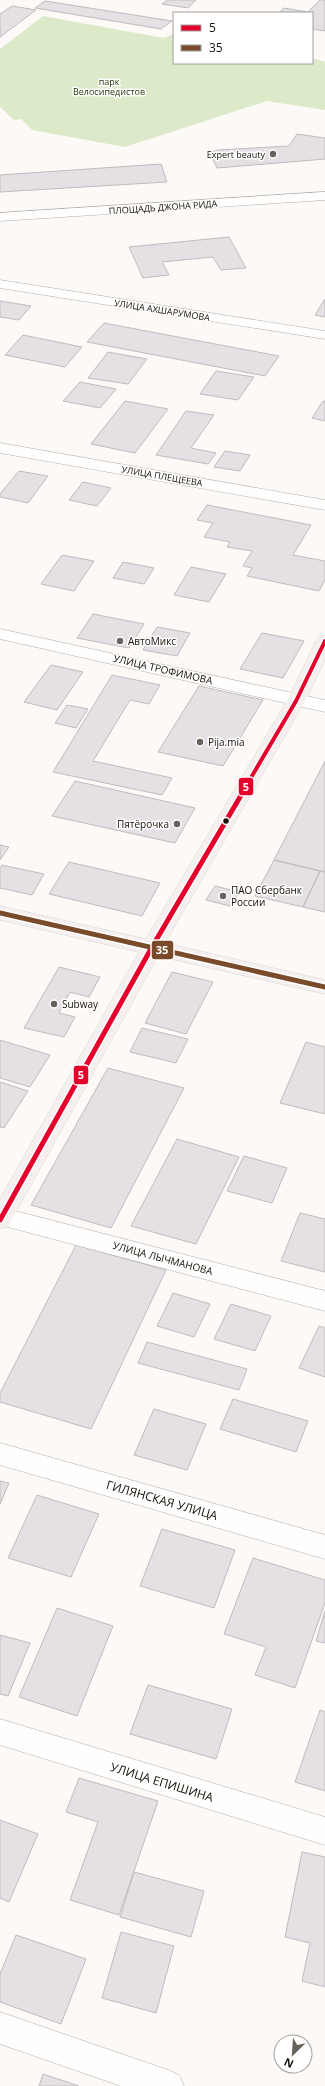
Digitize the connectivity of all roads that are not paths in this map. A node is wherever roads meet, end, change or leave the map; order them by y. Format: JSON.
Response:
{"nodes":[{"id":1,"x":325,"y":196,"type":"edge"},
{"id":2,"x":0,"y":217,"type":"edge"},
{"id":3,"x":2,"y":284,"type":"edge"},
{"id":4,"x":325,"y":336,"type":"edge"},
{"id":5,"x":0,"y":448,"type":"edge"},
{"id":6,"x":325,"y":505,"type":"edge"},
{"id":7,"x":0,"y":634,"type":"edge"},
{"id":8,"x":325,"y":641,"type":"edge"},
{"id":9,"x":296,"y":700,"type":"junction"},
{"id":10,"x":325,"y":706,"type":"edge"},
{"id":11,"x":0,"y":913,"type":"edge"},
{"id":12,"x":152,"y":947,"type":"junction"},
{"id":13,"x":325,"y":987,"type":"edge"},
{"id":14,"x":1,"y":1218,"type":"edge"},
{"id":15,"x":325,"y":1301,"type":"edge"},
{"id":16,"x":0,"y":1454,"type":"edge"},
{"id":17,"x":325,"y":1547,"type":"edge"},
{"id":18,"x":0,"y":1732,"type":"edge"},
{"id":19,"x":325,"y":1831,"type":"edge"},
{"id":20,"x":0,"y":2028,"type":"edge"},
{"id":21,"x":168,"y":2086,"type":"edge"}],
"edges":[{"from":1,"to":2,"type":"street","name":"ПЛОЩАДЬ ДЖОНА РИДА"},
{"from":3,"to":4,"type":"street","name":"УЛИЦА АХШАРУМОВА"},
{"from":5,"to":6,"type":"street","name":"УЛИЦА ПЛЕЩЕЕВА"},
{"from":7,"to":9,"type":"street","name":"УЛИЦА ТРОФИМОВА"},
{"from":8,"to":9,"type":"main road"},
{"from":9,"to":10,"type":"street","name":"УЛИЦА ТРОФИМОВА"},
{"from":9,"to":12,"type":"main road"},
{"from":11,"to":12,"type":"main road"},
{"from":12,"to":13,"type":"main road"},
{"from":12,"to":14,"type":"main road"},
{"from":14,"to":15,"type":"street","name":"УЛИЦА ЛЫЧМАНОВА"},
{"from":16,"to":17,"type":"street","name":"ГИЛЯНСКАЯ УЛИЦА"},
{"from":18,"to":19,"type":"street","name":"УЛИЦА ЕПИШИНА"},
{"from":20,"to":21,"type":"street"}]}
